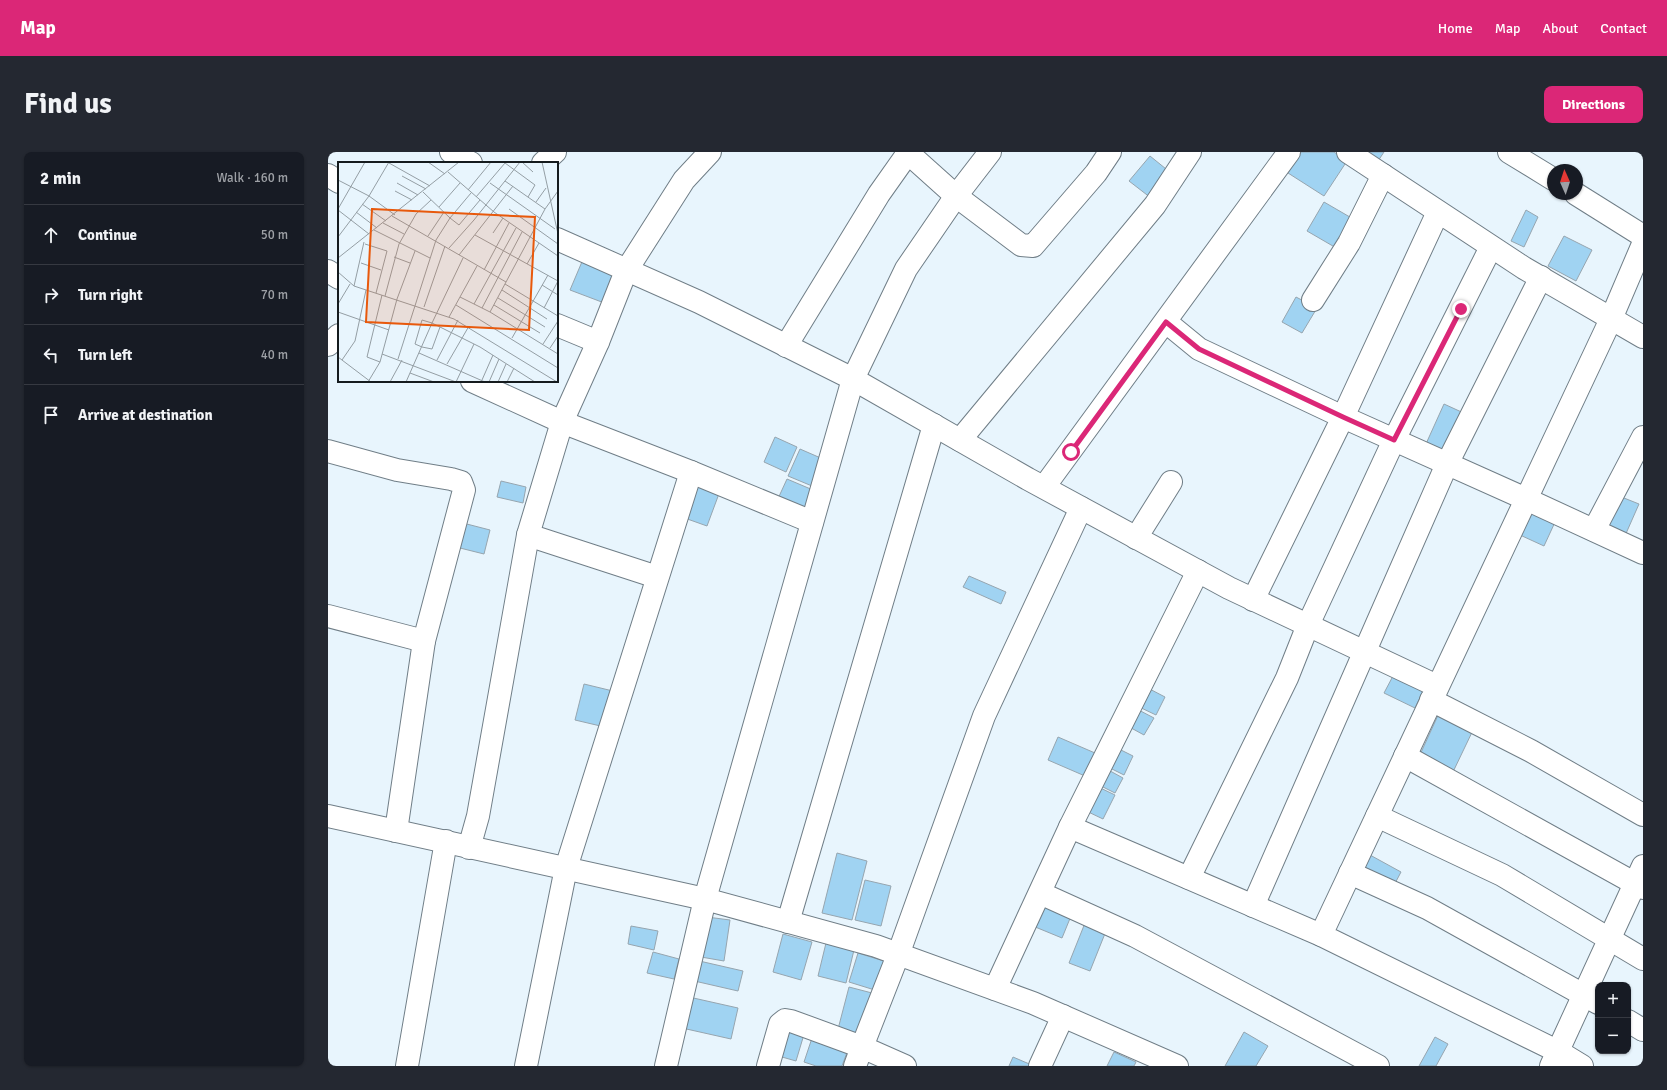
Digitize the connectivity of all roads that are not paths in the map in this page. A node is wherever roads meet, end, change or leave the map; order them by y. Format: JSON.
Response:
{"nodes":[{"id":1,"x":451,"y":152,"type":"edge"},
{"id":2,"x":555,"y":152,"type":"edge"},
{"id":3,"x":710,"y":152,"type":"edge"},
{"id":4,"x":907,"y":152,"type":"edge"},
{"id":5,"x":990,"y":152,"type":"edge"},
{"id":6,"x":1110,"y":152,"type":"edge"},
{"id":7,"x":1190,"y":152,"type":"edge"},
{"id":8,"x":1289,"y":152,"type":"edge"},
{"id":9,"x":1348,"y":152,"type":"edge"},
{"id":10,"x":1509,"y":152,"type":"edge"},
{"id":11,"x":469,"y":162,"type":"edge"},
{"id":12,"x":544,"y":162,"type":"edge"},
{"id":13,"x":328,"y":175,"type":"edge"},
{"id":14,"x":1383,"y":175,"type":"junction"},
{"id":15,"x":1547,"y":175,"type":"edge"},
{"id":16,"x":338,"y":181,"type":"edge"},
{"id":17,"x":956,"y":196,"type":"junction"},
{"id":18,"x":1583,"y":198,"type":"edge"},
{"id":19,"x":1438,"y":212,"type":"junction"},
{"id":20,"x":1643,"y":236,"type":"edge"},
{"id":21,"x":558,"y":240,"type":"edge"},
{"id":22,"x":1643,"y":244,"type":"edge"},
{"id":23,"x":1491,"y":247,"type":"junction"},
{"id":24,"x":328,"y":271,"type":"edge"},
{"id":25,"x":626,"y":271,"type":"junction"},
{"id":26,"x":338,"y":277,"type":"edge"},
{"id":27,"x":1541,"y":277,"type":"junction"},
{"id":28,"x":1313,"y":300,"type":"dead end"},
{"id":29,"x":1611,"y":319,"type":"junction"},
{"id":30,"x":1166,"y":322,"type":"junction"},
{"id":31,"x":558,"y":325,"type":"edge"},
{"id":32,"x":338,"y":337,"type":"edge"},
{"id":33,"x":1643,"y":338,"type":"edge"},
{"id":34,"x":598,"y":342,"type":"junction"},
{"id":35,"x":328,"y":345,"type":"edge"},
{"id":36,"x":786,"y":346,"type":"junction"},
{"id":37,"x":852,"y":379,"type":"junction"},
{"id":38,"x":474,"y":382,"type":"edge"},
{"id":39,"x":1343,"y":417,"type":"junction"},
{"id":40,"x":562,"y":422,"type":"junction"},
{"id":41,"x":934,"y":425,"type":"junction"},
{"id":42,"x":1643,"y":437,"type":"edge"},
{"id":43,"x":960,"y":440,"type":"junction"},
{"id":44,"x":1394,"y":440,"type":"junction"},
{"id":45,"x":328,"y":451,"type":"edge"},
{"id":46,"x":1447,"y":464,"type":"junction"},
{"id":47,"x":691,"y":472,"type":"junction"},
{"id":48,"x":1171,"y":482,"type":"dead end"},
{"id":49,"x":1044,"y":487,"type":"junction"},
{"id":50,"x":1526,"y":499,"type":"junction"},
{"id":51,"x":1081,"y":508,"type":"junction"},
{"id":52,"x":812,"y":522,"type":"junction"},
{"id":53,"x":1594,"y":530,"type":"junction"},
{"id":54,"x":528,"y":535,"type":"junction"},
{"id":55,"x":1136,"y":538,"type":"junction"},
{"id":56,"x":1643,"y":553,"type":"edge"},
{"id":57,"x":1198,"y":571,"type":"junction"},
{"id":58,"x":657,"y":576,"type":"junction"},
{"id":59,"x":1253,"y":600,"type":"junction"},
{"id":60,"x":328,"y":616,"type":"edge"},
{"id":61,"x":1308,"y":625,"type":"junction"},
{"id":62,"x":424,"y":642,"type":"junction"},
{"id":63,"x":1364,"y":652,"type":"junction"},
{"id":64,"x":1434,"y":693,"type":"junction"},
{"id":65,"x":1405,"y":756,"type":"junction"},
{"id":66,"x":1643,"y":815,"type":"edge"},
{"id":67,"x":328,"y":816,"type":"edge"},
{"id":68,"x":1377,"y":816,"type":"junction"},
{"id":69,"x":1070,"y":827,"type":"junction"},
{"id":70,"x":396,"y":831,"type":"junction"},
{"id":71,"x":446,"y":841,"type":"junction"},
{"id":72,"x":470,"y":848,"type":"junction"},
{"id":73,"x":566,"y":868,"type":"junction"},
{"id":74,"x":1350,"y":873,"type":"junction"},
{"id":75,"x":1189,"y":878,"type":"junction"},
{"id":76,"x":1640,"y":879,"type":"edge"},
{"id":77,"x":1040,"y":893,"type":"junction"},
{"id":78,"x":705,"y":899,"type":"junction"},
{"id":79,"x":1253,"y":906,"type":"junction"},
{"id":80,"x":788,"y":922,"type":"junction"},
{"id":81,"x":1321,"y":935,"type":"junction"},
{"id":82,"x":1610,"y":939,"type":"junction"},
{"id":83,"x":898,"y":954,"type":"junction"},
{"id":84,"x":1643,"y":959,"type":"edge"},
{"id":85,"x":995,"y":989,"type":"junction"},
{"id":86,"x":1591,"y":999,"type":"edge"},
{"id":87,"x":1063,"y":1016,"type":"junction"},
{"id":88,"x":1631,"y":1023,"type":"edge"},
{"id":89,"x":1643,"y":1030,"type":"edge"},
{"id":90,"x":858,"y":1057,"type":"edge"},
{"id":91,"x":1555,"y":1059,"type":"edge"},
{"id":92,"x":1152,"y":1061,"type":"edge"},
{"id":93,"x":407,"y":1066,"type":"edge"},
{"id":94,"x":526,"y":1066,"type":"edge"},
{"id":95,"x":666,"y":1066,"type":"edge"},
{"id":96,"x":768,"y":1066,"type":"edge"},
{"id":97,"x":905,"y":1066,"type":"edge"},
{"id":98,"x":1040,"y":1066,"type":"edge"},
{"id":99,"x":1177,"y":1066,"type":"edge"},
{"id":100,"x":1378,"y":1066,"type":"edge"},
{"id":101,"x":1582,"y":1066,"type":"edge"}],
"edges":[{"from":1,"to":11,"type":"street"},
{"from":2,"to":12,"type":"street"},
{"from":3,"to":25,"type":"street"},
{"from":4,"to":17,"type":"street"},
{"from":4,"to":36,"type":"street"},
{"from":5,"to":17,"type":"street"},
{"from":6,"to":17,"type":"street"},
{"from":7,"to":43,"type":"street"},
{"from":8,"to":30,"type":"street"},
{"from":9,"to":14,"type":"street"},
{"from":10,"to":15,"type":"street"},
{"from":13,"to":16,"type":"street"},
{"from":14,"to":19,"type":"street"},
{"from":14,"to":28,"type":"street"},
{"from":17,"to":37,"type":"street"},
{"from":18,"to":20,"type":"street"},
{"from":19,"to":23,"type":"street"},
{"from":19,"to":39,"type":"street"},
{"from":21,"to":25,"type":"street"},
{"from":22,"to":29,"type":"street"},
{"from":23,"to":27,"type":"street"},
{"from":23,"to":44,"type":"street"},
{"from":24,"to":26,"type":"street"},
{"from":25,"to":34,"type":"street"},
{"from":25,"to":36,"type":"street"},
{"from":27,"to":29,"type":"street"},
{"from":27,"to":46,"type":"street"},
{"from":29,"to":33,"type":"street"},
{"from":29,"to":50,"type":"street"},
{"from":30,"to":39,"type":"street"},
{"from":30,"to":49,"type":"street"},
{"from":31,"to":34,"type":"street"},
{"from":32,"to":35,"type":"street"},
{"from":34,"to":40,"type":"street"},
{"from":36,"to":37,"type":"street"},
{"from":37,"to":41,"type":"street"},
{"from":37,"to":52,"type":"street"},
{"from":38,"to":40,"type":"street"},
{"from":39,"to":44,"type":"street"},
{"from":39,"to":59,"type":"street"},
{"from":40,"to":47,"type":"street"},
{"from":40,"to":54,"type":"street"},
{"from":41,"to":43,"type":"street"},
{"from":41,"to":80,"type":"street"},
{"from":42,"to":53,"type":"street"},
{"from":43,"to":49,"type":"street"},
{"from":44,"to":46,"type":"street"},
{"from":44,"to":61,"type":"street"},
{"from":45,"to":62,"type":"street"},
{"from":46,"to":50,"type":"street"},
{"from":46,"to":63,"type":"street"},
{"from":47,"to":52,"type":"street"},
{"from":47,"to":58,"type":"street"},
{"from":48,"to":55,"type":"street"},
{"from":49,"to":51,"type":"street"},
{"from":50,"to":53,"type":"street"},
{"from":50,"to":64,"type":"street"},
{"from":51,"to":55,"type":"street"},
{"from":51,"to":83,"type":"street"},
{"from":52,"to":78,"type":"street"},
{"from":53,"to":56,"type":"street"},
{"from":54,"to":58,"type":"street"},
{"from":54,"to":72,"type":"street"},
{"from":55,"to":57,"type":"street"},
{"from":57,"to":59,"type":"street"},
{"from":57,"to":69,"type":"street"},
{"from":58,"to":73,"type":"street"},
{"from":59,"to":61,"type":"street"},
{"from":60,"to":62,"type":"street"},
{"from":61,"to":63,"type":"street"},
{"from":61,"to":75,"type":"street"},
{"from":62,"to":70,"type":"street"},
{"from":63,"to":64,"type":"street"},
{"from":63,"to":79,"type":"street"},
{"from":64,"to":65,"type":"street"},
{"from":64,"to":66,"type":"street"},
{"from":65,"to":68,"type":"street"},
{"from":65,"to":76,"type":"street"},
{"from":67,"to":70,"type":"street"},
{"from":68,"to":74,"type":"street"},
{"from":68,"to":82,"type":"street"},
{"from":69,"to":75,"type":"street"},
{"from":69,"to":77,"type":"street"},
{"from":70,"to":71,"type":"street"},
{"from":71,"to":72,"type":"street"},
{"from":71,"to":93,"type":"street"},
{"from":72,"to":73,"type":"street"},
{"from":73,"to":78,"type":"street"},
{"from":73,"to":94,"type":"street"},
{"from":74,"to":81,"type":"street"},
{"from":74,"to":86,"type":"street"},
{"from":75,"to":79,"type":"street"},
{"from":76,"to":82,"type":"street"},
{"from":77,"to":85,"type":"street"},
{"from":77,"to":100,"type":"street"},
{"from":78,"to":80,"type":"street"},
{"from":78,"to":95,"type":"street"},
{"from":79,"to":81,"type":"street"},
{"from":80,"to":83,"type":"street"},
{"from":81,"to":91,"type":"street"},
{"from":82,"to":84,"type":"street"},
{"from":82,"to":86,"type":"street"},
{"from":83,"to":85,"type":"street"},
{"from":83,"to":90,"type":"street"},
{"from":85,"to":87,"type":"street"},
{"from":86,"to":91,"type":"street"},
{"from":87,"to":92,"type":"street"},
{"from":87,"to":98,"type":"street"},
{"from":88,"to":89,"type":"street"},
{"from":90,"to":96,"type":"street"},
{"from":90,"to":97,"type":"street"},
{"from":91,"to":101,"type":"street"},
{"from":92,"to":99,"type":"street"}]}
